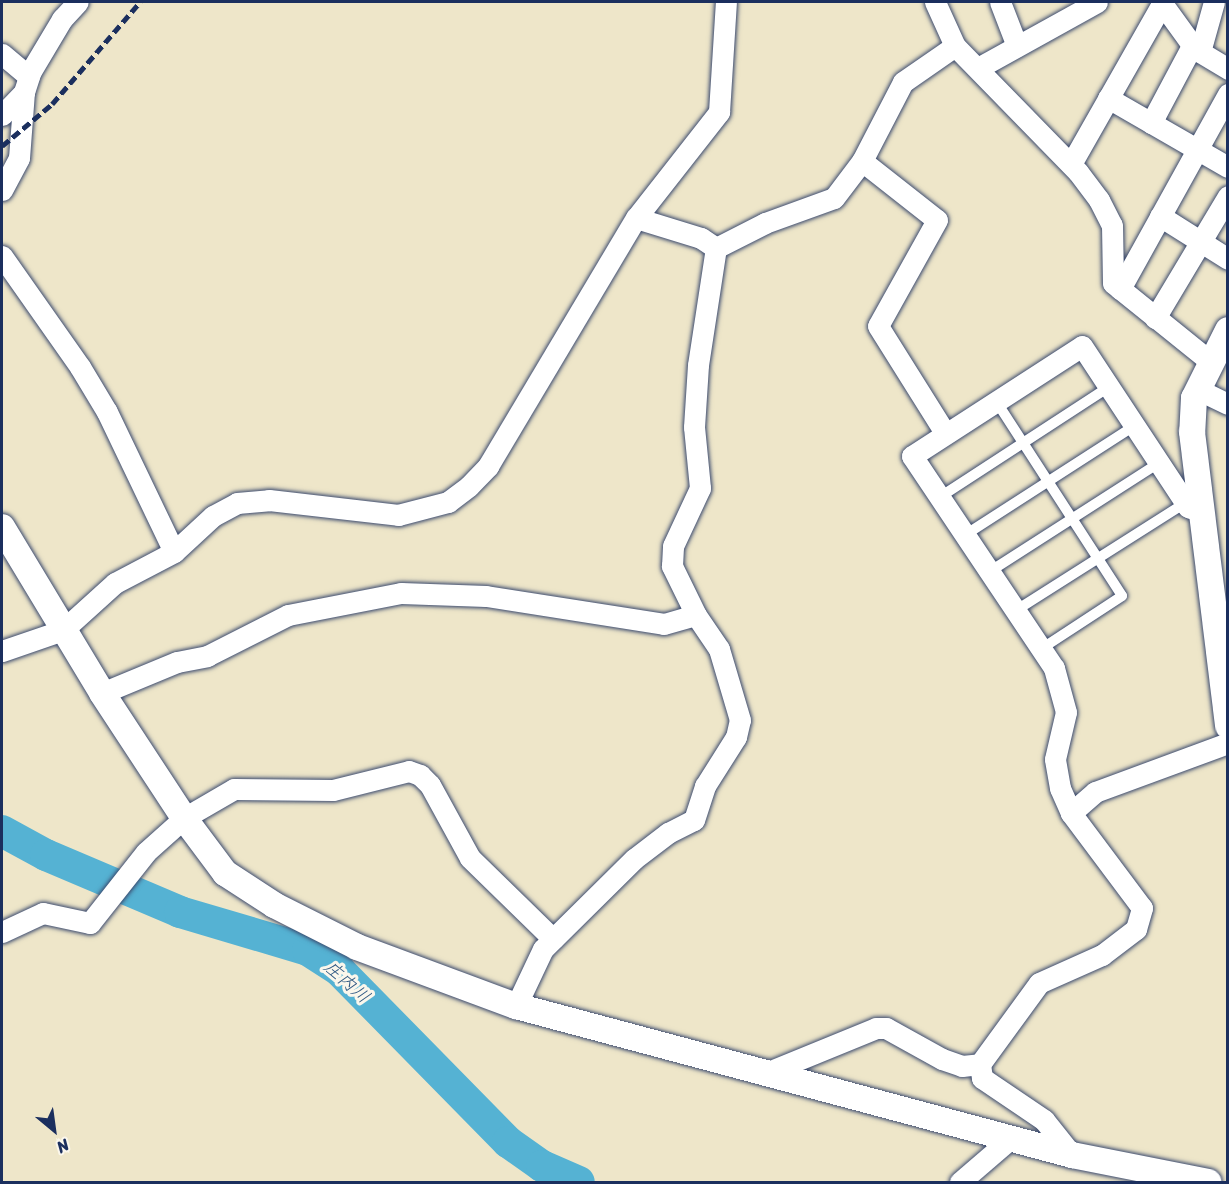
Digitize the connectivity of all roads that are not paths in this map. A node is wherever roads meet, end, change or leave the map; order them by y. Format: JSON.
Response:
{"nodes":[{"id":1,"x":78,"y":2,"type":"edge"},
{"id":2,"x":726,"y":2,"type":"edge"},
{"id":3,"x":935,"y":2,"type":"edge"},
{"id":4,"x":1000,"y":2,"type":"edge"},
{"id":5,"x":1097,"y":2,"type":"edge"},
{"id":6,"x":1214,"y":2,"type":"edge"},
{"id":7,"x":1161,"y":3,"type":"edge"},
{"id":8,"x":955,"y":46,"type":"junction"},
{"id":9,"x":1017,"y":46,"type":"junction"},
{"id":10,"x":1196,"y":49,"type":"junction"},
{"id":11,"x":2,"y":54,"type":"edge"},
{"id":12,"x":978,"y":68,"type":"junction"},
{"id":13,"x":1227,"y":69,"type":"edge"},
{"id":14,"x":27,"y":85,"type":"junction"},
{"id":15,"x":1227,"y":94,"type":"edge"},
{"id":16,"x":1108,"y":98,"type":"junction"},
{"id":17,"x":2,"y":116,"type":"edge"},
{"id":18,"x":1151,"y":123,"type":"junction"},
{"id":19,"x":1196,"y":151,"type":"junction"},
{"id":20,"x":862,"y":161,"type":"junction"},
{"id":21,"x":1071,"y":164,"type":"junction"},
{"id":22,"x":1227,"y":167,"type":"edge"},
{"id":23,"x":2,"y":190,"type":"edge"},
{"id":24,"x":1227,"y":196,"type":"edge"},
{"id":25,"x":1160,"y":216,"type":"junction"},
{"id":26,"x":636,"y":218,"type":"junction"},
{"id":27,"x":1200,"y":242,"type":"junction"},
{"id":28,"x":716,"y":248,"type":"junction"},
{"id":29,"x":2,"y":256,"type":"edge"},
{"id":30,"x":1227,"y":259,"type":"edge"},
{"id":31,"x":1120,"y":289,"type":"junction"},
{"id":32,"x":1155,"y":318,"type":"junction"},
{"id":33,"x":1227,"y":330,"type":"edge"},
{"id":34,"x":1210,"y":362,"type":"junction"},
{"id":35,"x":1109,"y":387,"type":"junction"},
{"id":36,"x":1212,"y":396,"type":"edge"},
{"id":37,"x":996,"y":401,"type":"junction"},
{"id":38,"x":1227,"y":417,"type":"edge"},
{"id":39,"x":1134,"y":426,"type":"junction"},
{"id":40,"x":945,"y":433,"type":"junction"},
{"id":41,"x":1023,"y":443,"type":"junction"},
{"id":42,"x":1159,"y":464,"type":"junction"},
{"id":43,"x":1048,"y":481,"type":"junction"},
{"id":44,"x":940,"y":497,"type":"junction"},
{"id":45,"x":1193,"y":507,"type":"junction"},
{"id":46,"x":1073,"y":519,"type":"junction"},
{"id":47,"x":2,"y":527,"type":"edge"},
{"id":48,"x":965,"y":535,"type":"junction"},
{"id":49,"x":174,"y":552,"type":"junction"},
{"id":50,"x":9,"y":557,"type":"edge"},
{"id":51,"x":1098,"y":559,"type":"junction"},
{"id":52,"x":989,"y":572,"type":"junction"},
{"id":53,"x":1015,"y":611,"type":"junction"},
{"id":54,"x":696,"y":615,"type":"junction"},
{"id":55,"x":63,"y":630,"type":"junction"},
{"id":56,"x":1041,"y":649,"type":"junction"},
{"id":57,"x":2,"y":651,"type":"edge"},
{"id":58,"x":102,"y":693,"type":"junction"},
{"id":59,"x":1227,"y":726,"type":"edge"},
{"id":60,"x":1227,"y":743,"type":"edge"},
{"id":61,"x":1071,"y":813,"type":"junction"},
{"id":62,"x":184,"y":818,"type":"junction"},
{"id":63,"x":2,"y":932,"type":"edge"},
{"id":64,"x":553,"y":939,"type":"junction"},
{"id":65,"x":516,"y":1006,"type":"junction"},
{"id":66,"x":980,"y":1064,"type":"junction"},
{"id":67,"x":766,"y":1073,"type":"junction"},
{"id":68,"x":1010,"y":1138,"type":"junction"},
{"id":69,"x":1072,"y":1155,"type":"junction"},
{"id":70,"x":960,"y":1182,"type":"edge"},
{"id":71,"x":1208,"y":1182,"type":"edge"}],
"edges":[{"from":1,"to":14,"type":"street"},
{"from":2,"to":26,"type":"street"},
{"from":3,"to":8,"type":"street"},
{"from":4,"to":9,"type":"street"},
{"from":5,"to":9,"type":"street"},
{"from":6,"to":10,"type":"street"},
{"from":7,"to":10,"type":"street"},
{"from":7,"to":16,"type":"street"},
{"from":8,"to":12,"type":"street"},
{"from":8,"to":20,"type":"street"},
{"from":9,"to":12,"type":"street"},
{"from":10,"to":13,"type":"street"},
{"from":10,"to":18,"type":"street"},
{"from":11,"to":14,"type":"street"},
{"from":12,"to":21,"type":"street"},
{"from":14,"to":17,"type":"street"},
{"from":14,"to":23,"type":"street"},
{"from":15,"to":19,"type":"street"},
{"from":16,"to":18,"type":"street"},
{"from":16,"to":21,"type":"street"},
{"from":18,"to":19,"type":"street"},
{"from":19,"to":22,"type":"street"},
{"from":19,"to":25,"type":"street"},
{"from":20,"to":28,"type":"street"},
{"from":20,"to":40,"type":"street"},
{"from":21,"to":31,"type":"street"},
{"from":24,"to":27,"type":"street"},
{"from":25,"to":27,"type":"street"},
{"from":25,"to":31,"type":"street"},
{"from":26,"to":28,"type":"street"},
{"from":26,"to":49,"type":"street"},
{"from":27,"to":30,"type":"street"},
{"from":27,"to":32,"type":"street"},
{"from":28,"to":54,"type":"street"},
{"from":29,"to":49,"type":"street"},
{"from":31,"to":32,"type":"street"},
{"from":32,"to":34,"type":"street"},
{"from":33,"to":34,"type":"street"},
{"from":34,"to":36,"type":"street"},
{"from":35,"to":37,"type":"street"},
{"from":35,"to":39,"type":"street"},
{"from":35,"to":41,"type":"lane"},
{"from":36,"to":38,"type":"street"},
{"from":36,"to":45,"type":"street"},
{"from":37,"to":40,"type":"street"},
{"from":37,"to":41,"type":"lane"},
{"from":39,"to":42,"type":"street"},
{"from":39,"to":43,"type":"lane"},
{"from":40,"to":44,"type":"street"},
{"from":41,"to":43,"type":"lane"},
{"from":41,"to":44,"type":"lane"},
{"from":42,"to":45,"type":"street"},
{"from":42,"to":46,"type":"lane"},
{"from":43,"to":46,"type":"lane"},
{"from":43,"to":48,"type":"lane"},
{"from":44,"to":48,"type":"street"},
{"from":45,"to":51,"type":"lane"},
{"from":45,"to":59,"type":"street"},
{"from":46,"to":51,"type":"lane"},
{"from":46,"to":52,"type":"lane"},
{"from":47,"to":50,"type":"street"},
{"from":48,"to":52,"type":"street"},
{"from":49,"to":55,"type":"street"},
{"from":50,"to":55,"type":"street"},
{"from":51,"to":53,"type":"lane"},
{"from":51,"to":56,"type":"lane"},
{"from":52,"to":53,"type":"street"},
{"from":53,"to":56,"type":"street"},
{"from":54,"to":58,"type":"street"},
{"from":54,"to":64,"type":"street"},
{"from":55,"to":57,"type":"street"},
{"from":55,"to":58,"type":"street"},
{"from":56,"to":61,"type":"street"},
{"from":58,"to":62,"type":"street"},
{"from":60,"to":61,"type":"street"},
{"from":61,"to":66,"type":"street"},
{"from":62,"to":63,"type":"street"},
{"from":62,"to":64,"type":"street"},
{"from":62,"to":65,"type":"street"},
{"from":64,"to":65,"type":"street"},
{"from":65,"to":67,"type":"street"},
{"from":66,"to":67,"type":"street"},
{"from":66,"to":69,"type":"street"},
{"from":67,"to":68,"type":"street"},
{"from":68,"to":69,"type":"street"},
{"from":68,"to":70,"type":"street"},
{"from":69,"to":71,"type":"street"}]}
